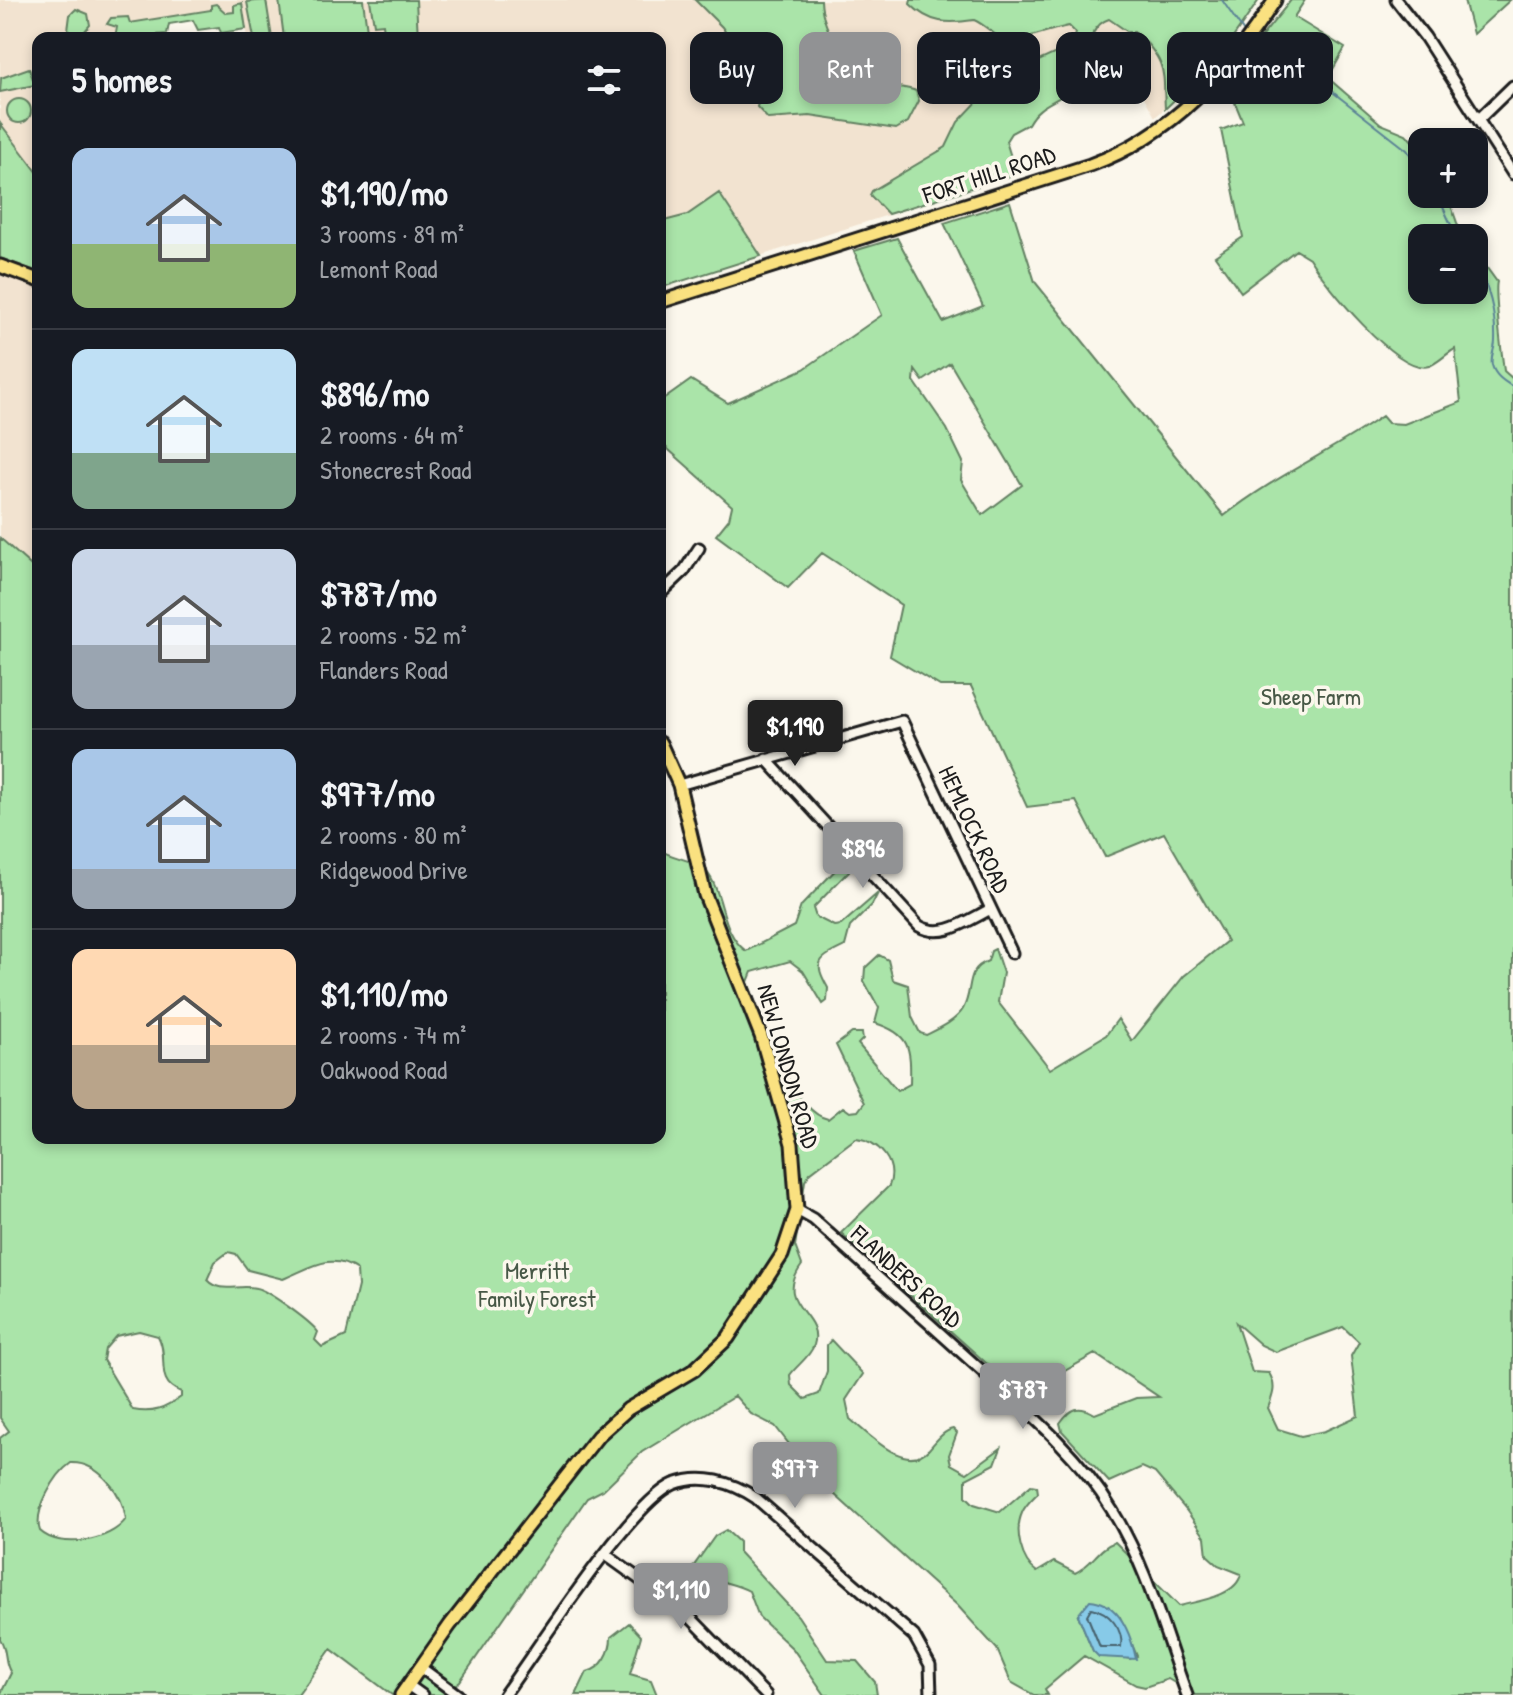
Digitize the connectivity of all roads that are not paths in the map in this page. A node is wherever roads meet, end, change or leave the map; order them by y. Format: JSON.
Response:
{"nodes":[{"id":1,"x":1275,"y":0,"type":"edge"},
{"id":2,"x":1396,"y":0,"type":"edge"},
{"id":3,"x":1513,"y":86,"type":"edge"},
{"id":4,"x":1479,"y":119,"type":"junction"},
{"id":5,"x":1513,"y":174,"type":"edge"},
{"id":6,"x":0,"y":266,"type":"edge"},
{"id":7,"x":32,"y":278,"type":"edge"},
{"id":8,"x":666,"y":300,"type":"edge"},
{"id":9,"x":699,"y":548,"type":"dead end"},
{"id":10,"x":666,"y":588,"type":"edge"},
{"id":11,"x":666,"y":756,"type":"edge"},
{"id":12,"x":766,"y":759,"type":"junction"},
{"id":13,"x":679,"y":785,"type":"junction"},
{"id":14,"x":991,"y":909,"type":"junction"},
{"id":15,"x":1012,"y":953,"type":"dead end"},
{"id":16,"x":797,"y":1210,"type":"junction"},
{"id":17,"x":606,"y":1555,"type":"junction"},
{"id":18,"x":420,"y":1667,"type":"junction"},
{"id":19,"x":404,"y":1690,"type":"edge"},
{"id":20,"x":762,"y":1694,"type":"edge"},
{"id":21,"x":422,"y":1695,"type":"edge"},
{"id":22,"x":458,"y":1695,"type":"edge"},
{"id":23,"x":504,"y":1695,"type":"edge"},
{"id":24,"x":931,"y":1695,"type":"edge"},
{"id":25,"x":1187,"y":1695,"type":"edge"}],
"edges":[{"from":1,"to":8,"type":"main road","name":"FORT HILL ROAD"},
{"from":2,"to":4,"type":"street"},
{"from":3,"to":4,"type":"street"},
{"from":4,"to":5,"type":"street"},
{"from":6,"to":7,"type":"main road"},
{"from":9,"to":10,"type":"street"},
{"from":11,"to":13,"type":"main road","name":"NEW LONDON ROAD"},
{"from":12,"to":13,"type":"street"},
{"from":12,"to":14,"type":"street"},
{"from":12,"to":14,"type":"street","name":"HEMLOCK ROAD"},
{"from":13,"to":16,"type":"main road","name":"NEW LONDON ROAD"},
{"from":14,"to":15,"type":"street","name":"HEMLOCK ROAD"},
{"from":16,"to":18,"type":"main road","name":"NEW LONDON ROAD"},
{"from":16,"to":25,"type":"street","name":"FLANDERS ROAD"},
{"from":17,"to":20,"type":"street"},
{"from":17,"to":23,"type":"street"},
{"from":17,"to":24,"type":"street"},
{"from":18,"to":19,"type":"main road","name":"NEW LONDON ROAD"},
{"from":18,"to":22,"type":"street"},
{"from":19,"to":21,"type":"street"}]}
